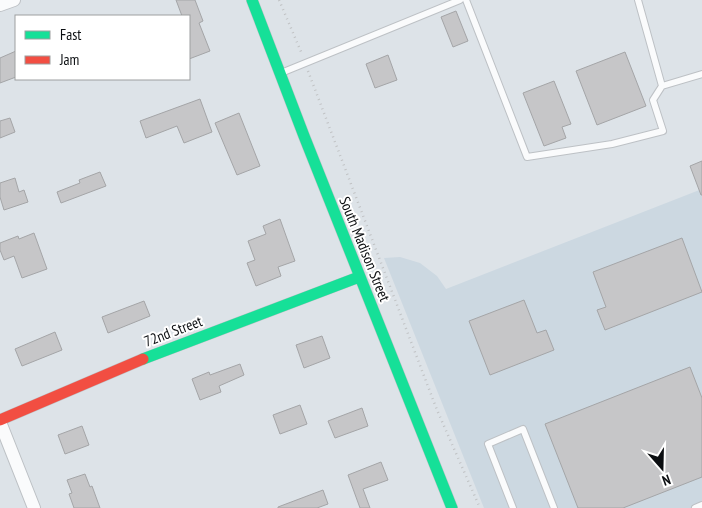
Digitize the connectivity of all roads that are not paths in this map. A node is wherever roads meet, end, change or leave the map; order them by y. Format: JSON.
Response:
{"nodes":[{"id":1,"x":14,"y":0,"type":"edge"},
{"id":2,"x":252,"y":0,"type":"edge"},
{"id":3,"x":460,"y":0,"type":"edge"},
{"id":4,"x":466,"y":0,"type":"edge"},
{"id":5,"x":638,"y":0,"type":"edge"},
{"id":6,"x":0,"y":5,"type":"edge"},
{"id":7,"x":280,"y":73,"type":"junction"},
{"id":8,"x":702,"y":74,"type":"edge"},
{"id":9,"x":662,"y":86,"type":"junction"},
{"id":10,"x":360,"y":277,"type":"junction"},
{"id":11,"x":0,"y":421,"type":"edge"},
{"id":12,"x":702,"y":505,"type":"edge"},
{"id":13,"x":34,"y":508,"type":"edge"},
{"id":14,"x":452,"y":508,"type":"edge"},
{"id":15,"x":512,"y":508,"type":"edge"},
{"id":16,"x":554,"y":508,"type":"edge"},
{"id":17,"x":695,"y":508,"type":"edge"}],
"edges":[{"from":1,"to":6,"type":"street"},
{"from":2,"to":7,"type":"street","name":"South Madison Street"},
{"from":3,"to":7,"type":"lane"},
{"from":4,"to":9,"type":"lane"},
{"from":5,"to":9,"type":"lane"},
{"from":7,"to":10,"type":"street","name":"South Madison Street"},
{"from":8,"to":9,"type":"lane"},
{"from":10,"to":11,"type":"street","name":"72nd Street"},
{"from":10,"to":14,"type":"street","name":"South Madison Street"},
{"from":11,"to":13,"type":"street"},
{"from":12,"to":17,"type":"lane"},
{"from":15,"to":16,"type":"lane"}]}
